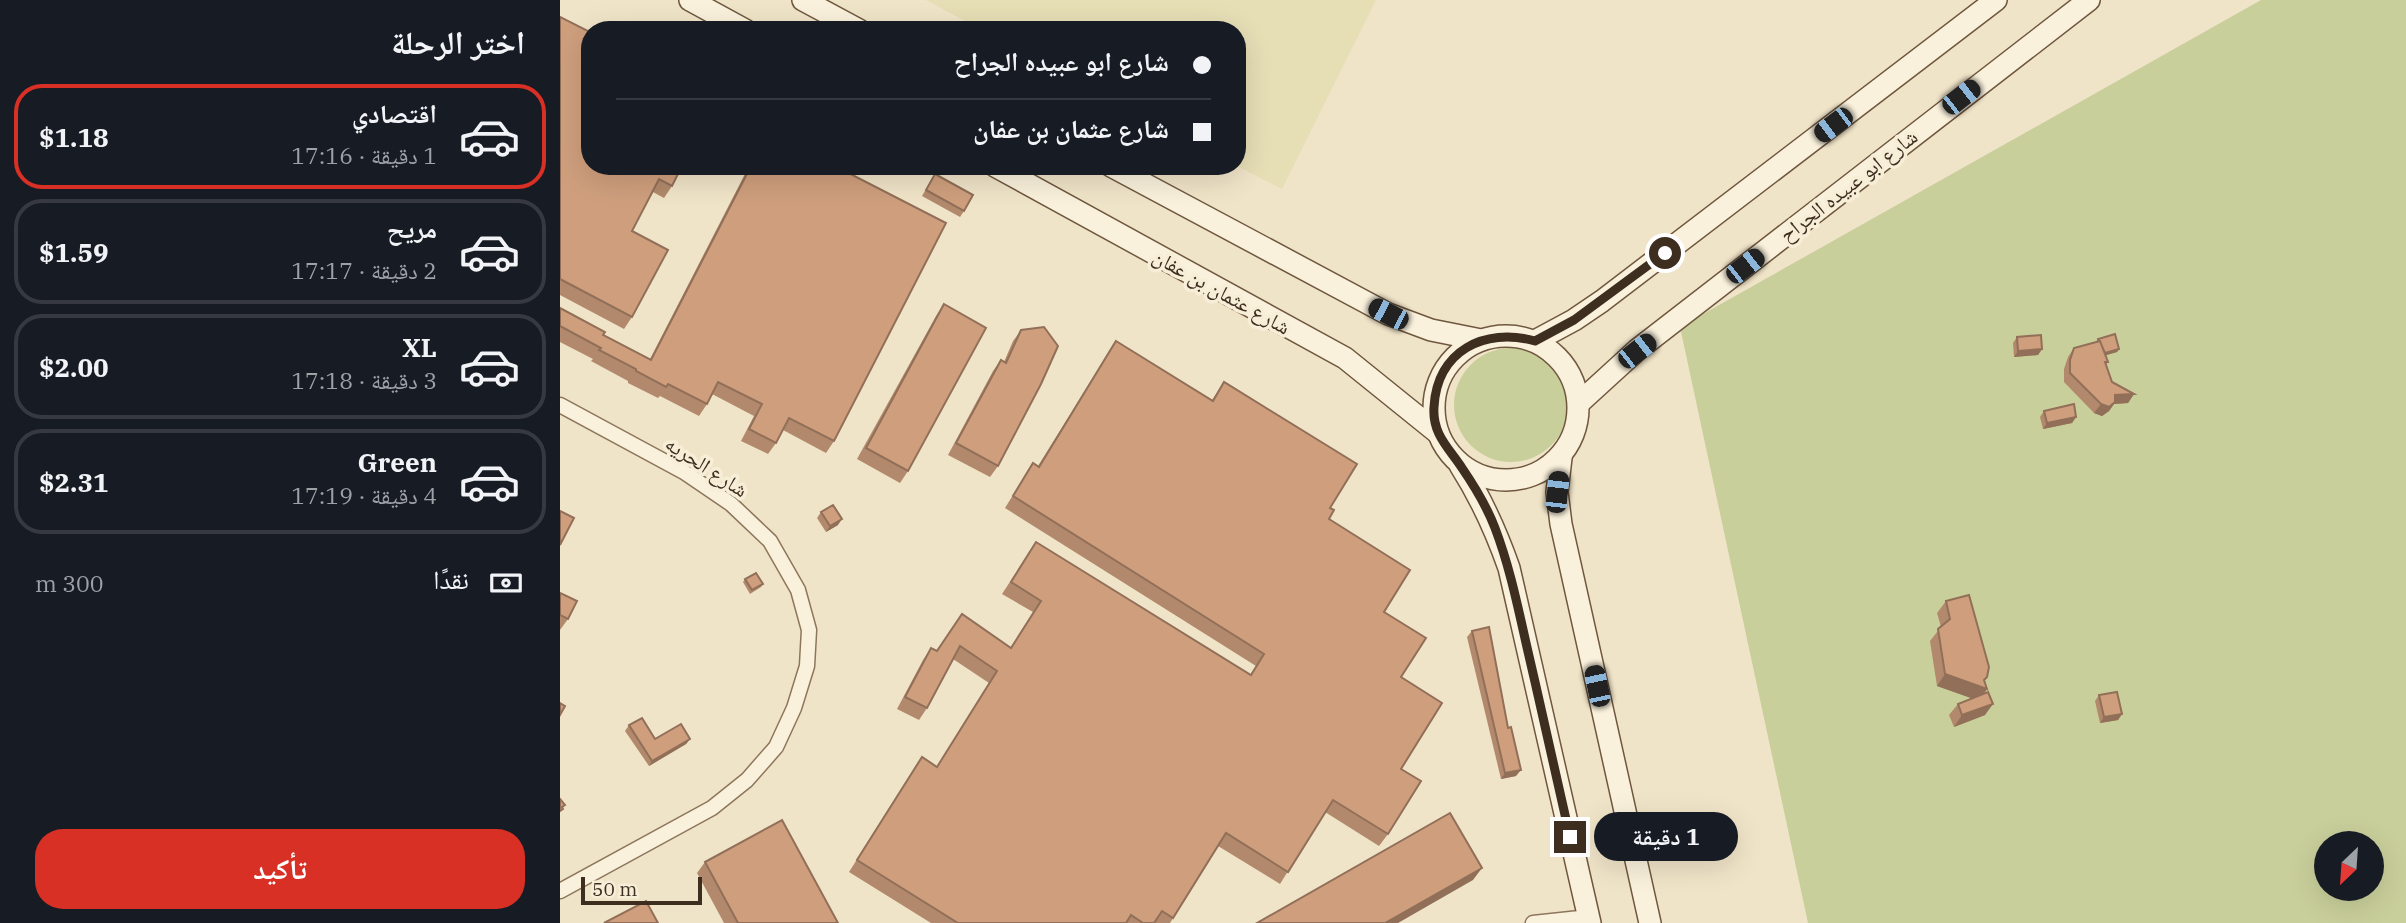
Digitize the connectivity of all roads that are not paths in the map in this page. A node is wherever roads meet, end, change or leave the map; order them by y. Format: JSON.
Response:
{"nodes":[{"id":1,"x":690,"y":0,"type":"edge"},
{"id":2,"x":803,"y":0,"type":"edge"},
{"id":3,"x":1996,"y":0,"type":"edge"},
{"id":4,"x":2089,"y":0,"type":"edge"},
{"id":5,"x":728,"y":21,"type":"edge"},
{"id":6,"x":842,"y":21,"type":"edge"},
{"id":7,"x":1011,"y":175,"type":"edge"},
{"id":8,"x":1128,"y":175,"type":"edge"},
{"id":9,"x":1482,"y":340,"type":"junction"},
{"id":10,"x":1535,"y":341,"type":"junction"},
{"id":11,"x":1579,"y":402,"type":"junction"},
{"id":12,"x":560,"y":405,"type":"edge"},
{"id":13,"x":1438,"y":433,"type":"junction"},
{"id":14,"x":1561,"y":457,"type":"junction"},
{"id":15,"x":1460,"y":465,"type":"junction"},
{"id":16,"x":560,"y":891,"type":"edge"},
{"id":17,"x":1589,"y":920,"type":"edge"},
{"id":18,"x":1533,"y":923,"type":"edge"},
{"id":19,"x":1650,"y":923,"type":"edge"}],
"edges":[{"from":1,"to":5,"type":"main road"},
{"from":2,"to":6,"type":"main road"},
{"from":3,"to":10,"type":"main road"},
{"from":4,"to":11,"type":"main road","name":"شارع ابو عبيده الجراح"},
{"from":7,"to":13,"type":"main road","name":"شارع عثمان بن عفان"},
{"from":8,"to":9,"type":"main road"},
{"from":9,"to":10,"type":"main road"},
{"from":9,"to":13,"type":"main road"},
{"from":10,"to":11,"type":"main road"},
{"from":11,"to":14,"type":"main road"},
{"from":12,"to":16,"type":"street","name":"شارع الحريه"},
{"from":13,"to":15,"type":"main road"},
{"from":14,"to":15,"type":"main road"},
{"from":14,"to":19,"type":"main road"},
{"from":15,"to":17,"type":"main road"},
{"from":17,"to":18,"type":"street"}]}
